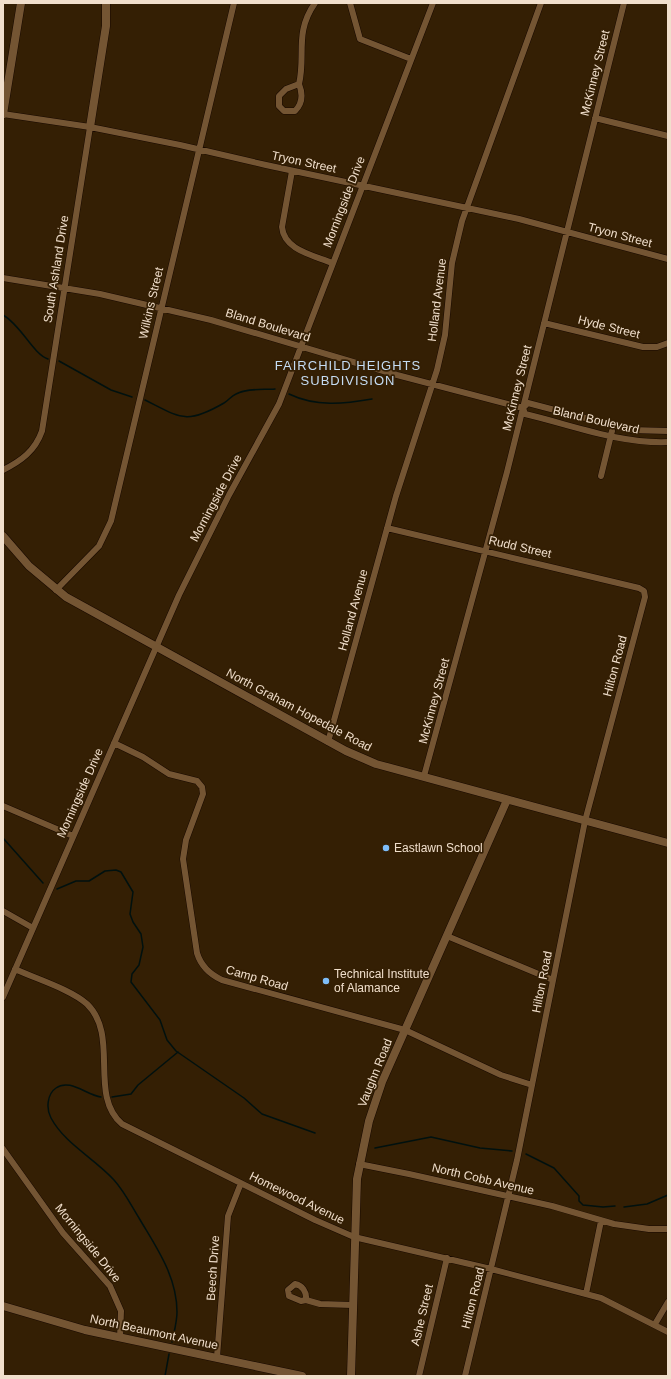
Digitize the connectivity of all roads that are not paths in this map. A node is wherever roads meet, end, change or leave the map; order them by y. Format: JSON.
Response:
{"nodes":[{"id":1,"x":21,"y":3,"type":"edge"},
{"id":2,"x":106,"y":3,"type":"edge"},
{"id":3,"x":234,"y":3,"type":"edge"},
{"id":4,"x":315,"y":3,"type":"edge"},
{"id":5,"x":350,"y":3,"type":"edge"},
{"id":6,"x":433,"y":3,"type":"edge"},
{"id":7,"x":541,"y":3,"type":"edge"},
{"id":8,"x":624,"y":3,"type":"edge"},
{"id":9,"x":411,"y":59,"type":"junction"},
{"id":10,"x":299,"y":84,"type":"junction"},
{"id":11,"x":3,"y":114,"type":"edge"},
{"id":12,"x":595,"y":118,"type":"junction"},
{"id":13,"x":90,"y":127,"type":"junction"},
{"id":14,"x":668,"y":136,"type":"edge"},
{"id":15,"x":198,"y":149,"type":"junction"},
{"id":16,"x":292,"y":171,"type":"junction"},
{"id":17,"x":362,"y":186,"type":"junction"},
{"id":18,"x":468,"y":208,"type":"junction"},
{"id":19,"x":567,"y":231,"type":"junction"},
{"id":20,"x":668,"y":259,"type":"edge"},
{"id":21,"x":332,"y":263,"type":"junction"},
{"id":22,"x":3,"y":278,"type":"edge"},
{"id":23,"x":65,"y":288,"type":"junction"},
{"id":24,"x":161,"y":308,"type":"junction"},
{"id":25,"x":544,"y":322,"type":"junction"},
{"id":26,"x":668,"y":343,"type":"edge"},
{"id":27,"x":301,"y":347,"type":"junction"},
{"id":28,"x":432,"y":384,"type":"junction"},
{"id":29,"x":523,"y":408,"type":"junction"},
{"id":30,"x":613,"y":426,"type":"junction"},
{"id":31,"x":668,"y":431,"type":"edge"},
{"id":32,"x":611,"y":436,"type":"junction"},
{"id":33,"x":668,"y":442,"type":"edge"},
{"id":34,"x":3,"y":470,"type":"edge"},
{"id":35,"x":601,"y":476,"type":"dead end"},
{"id":36,"x":386,"y":528,"type":"junction"},
{"id":37,"x":3,"y":536,"type":"edge"},
{"id":38,"x":486,"y":550,"type":"junction"},
{"id":39,"x":56,"y":590,"type":"junction"},
{"id":40,"x":645,"y":594,"type":"joint"},
{"id":41,"x":156,"y":646,"type":"junction"},
{"id":42,"x":328,"y":742,"type":"junction"},
{"id":43,"x":114,"y":743,"type":"junction"},
{"id":44,"x":424,"y":776,"type":"junction"},
{"id":45,"x":507,"y":800,"type":"junction"},
{"id":46,"x":3,"y":806,"type":"edge"},
{"id":47,"x":585,"y":821,"type":"junction"},
{"id":48,"x":73,"y":836,"type":"junction"},
{"id":49,"x":668,"y":843,"type":"edge"},
{"id":50,"x":3,"y":911,"type":"edge"},
{"id":51,"x":33,"y":928,"type":"junction"},
{"id":52,"x":447,"y":936,"type":"junction"},
{"id":53,"x":15,"y":969,"type":"junction"},
{"id":54,"x":553,"y":980,"type":"junction"},
{"id":55,"x":3,"y":997,"type":"edge"},
{"id":56,"x":405,"y":1030,"type":"junction"},
{"id":57,"x":532,"y":1085,"type":"junction"},
{"id":58,"x":3,"y":1149,"type":"edge"},
{"id":59,"x":359,"y":1164,"type":"junction"},
{"id":60,"x":241,"y":1184,"type":"junction"},
{"id":61,"x":509,"y":1196,"type":"junction"},
{"id":62,"x":601,"y":1221,"type":"junction"},
{"id":63,"x":668,"y":1229,"type":"edge"},
{"id":64,"x":354,"y":1237,"type":"junction"},
{"id":65,"x":447,"y":1258,"type":"junction"},
{"id":66,"x":491,"y":1269,"type":"junction"},
{"id":67,"x":586,"y":1294,"type":"junction"},
{"id":68,"x":306,"y":1300,"type":"dead end"},
{"id":69,"x":668,"y":1302,"type":"edge"},
{"id":70,"x":352,"y":1305,"type":"junction"},
{"id":71,"x":3,"y":1306,"type":"edge"},
{"id":72,"x":655,"y":1324,"type":"junction"},
{"id":73,"x":668,"y":1332,"type":"edge"},
{"id":74,"x":120,"y":1338,"type":"junction"},
{"id":75,"x":217,"y":1357,"type":"junction"},
{"id":76,"x":302,"y":1376,"type":"edge"},
{"id":77,"x":351,"y":1376,"type":"edge"},
{"id":78,"x":419,"y":1376,"type":"edge"},
{"id":79,"x":465,"y":1376,"type":"edge"}],
"edges":[{"from":1,"to":11,"type":"street"},
{"from":2,"to":13,"type":"street","name":"South Ashland Drive"},
{"from":3,"to":15,"type":"street","name":"Wilkins Street"},
{"from":4,"to":10,"type":"street"},
{"from":5,"to":9,"type":"street"},
{"from":6,"to":9,"type":"street","name":"Morningside Drive"},
{"from":7,"to":18,"type":"street","name":"Holland Avenue"},
{"from":8,"to":12,"type":"street","name":"McKinney Street"},
{"from":9,"to":17,"type":"street","name":"Morningside Drive"},
{"from":10,"to":10,"type":"street"},
{"from":11,"to":13,"type":"street","name":"Tryon Street"},
{"from":12,"to":14,"type":"street"},
{"from":12,"to":19,"type":"street","name":"McKinney Street"},
{"from":13,"to":15,"type":"street","name":"Tryon Street"},
{"from":13,"to":23,"type":"street","name":"South Ashland Drive"},
{"from":15,"to":16,"type":"street","name":"Tryon Street"},
{"from":15,"to":24,"type":"street","name":"Wilkins Street"},
{"from":16,"to":17,"type":"street","name":"Tryon Street"},
{"from":16,"to":21,"type":"street"},
{"from":17,"to":18,"type":"street","name":"Tryon Street"},
{"from":17,"to":21,"type":"street","name":"Morningside Drive"},
{"from":18,"to":19,"type":"street","name":"Tryon Street"},
{"from":18,"to":28,"type":"street","name":"Holland Avenue"},
{"from":19,"to":20,"type":"street","name":"Tryon Street"},
{"from":19,"to":25,"type":"street","name":"McKinney Street"},
{"from":21,"to":27,"type":"street","name":"Morningside Drive"},
{"from":22,"to":23,"type":"street","name":"Bland Boulevard"},
{"from":23,"to":24,"type":"street","name":"Bland Boulevard"},
{"from":23,"to":34,"type":"street","name":"South Ashland Drive"},
{"from":24,"to":27,"type":"street","name":"Bland Boulevard"},
{"from":24,"to":39,"type":"street","name":"Wilkins Street"},
{"from":25,"to":26,"type":"street","name":"Hyde Street"},
{"from":25,"to":29,"type":"street","name":"McKinney Street"},
{"from":27,"to":28,"type":"street","name":"Bland Boulevard"},
{"from":27,"to":41,"type":"street","name":"Morningside Drive"},
{"from":28,"to":29,"type":"street","name":"Bland Boulevard"},
{"from":28,"to":36,"type":"street","name":"Holland Avenue"},
{"from":29,"to":30,"type":"street","name":"Bland Boulevard"},
{"from":29,"to":32,"type":"street","name":"Bland Boulevard"},
{"from":29,"to":38,"type":"street","name":"McKinney Street"},
{"from":30,"to":31,"type":"street","name":"Bland Boulevard"},
{"from":30,"to":32,"type":"street"},
{"from":32,"to":33,"type":"street","name":"Bland Boulevard"},
{"from":32,"to":35,"type":"street"},
{"from":36,"to":38,"type":"street","name":"Rudd Street"},
{"from":36,"to":42,"type":"street","name":"Holland Avenue"},
{"from":37,"to":39,"type":"street","name":"North Graham Hopedale Road"},
{"from":38,"to":40,"type":"street","name":"Rudd Street"},
{"from":38,"to":44,"type":"street","name":"McKinney Street"},
{"from":39,"to":41,"type":"street","name":"North Graham Hopedale Road"},
{"from":40,"to":47,"type":"street","name":"Hilton Road"},
{"from":41,"to":42,"type":"street","name":"North Graham Hopedale Road"},
{"from":41,"to":43,"type":"street","name":"Morningside Drive"},
{"from":42,"to":44,"type":"street","name":"North Graham Hopedale Road"},
{"from":43,"to":48,"type":"street","name":"Morningside Drive"},
{"from":43,"to":56,"type":"street","name":"Camp Road"},
{"from":44,"to":45,"type":"street","name":"North Graham Hopedale Road"},
{"from":45,"to":47,"type":"street","name":"North Graham Hopedale Road"},
{"from":45,"to":52,"type":"street","name":"Vaughn Road"},
{"from":46,"to":48,"type":"street"},
{"from":47,"to":49,"type":"street","name":"North Graham Hopedale Road"},
{"from":47,"to":54,"type":"street","name":"Hilton Road"},
{"from":48,"to":51,"type":"street","name":"Morningside Drive"},
{"from":50,"to":51,"type":"street"},
{"from":51,"to":53,"type":"street","name":"Morningside Drive"},
{"from":52,"to":54,"type":"street"},
{"from":52,"to":56,"type":"street","name":"Vaughn Road"},
{"from":53,"to":55,"type":"street","name":"Morningside Drive"},
{"from":53,"to":60,"type":"street","name":"Homewood Avenue"},
{"from":54,"to":57,"type":"street","name":"Hilton Road"},
{"from":56,"to":57,"type":"street","name":"Camp Road"},
{"from":56,"to":59,"type":"street","name":"Vaughn Road"},
{"from":57,"to":61,"type":"street","name":"Hilton Road"},
{"from":58,"to":74,"type":"street","name":"Morningside Drive"},
{"from":59,"to":61,"type":"street","name":"North Cobb Avenue"},
{"from":59,"to":64,"type":"street","name":"Vaughn Road"},
{"from":60,"to":64,"type":"street","name":"Homewood Avenue"},
{"from":60,"to":75,"type":"street","name":"Beech Drive"},
{"from":61,"to":62,"type":"street","name":"North Cobb Avenue"},
{"from":61,"to":66,"type":"street","name":"Hilton Road"},
{"from":62,"to":63,"type":"street","name":"North Cobb Avenue"},
{"from":62,"to":67,"type":"street"},
{"from":64,"to":65,"type":"street","name":"Homewood Avenue"},
{"from":64,"to":70,"type":"street","name":"Vaughn Road"},
{"from":65,"to":66,"type":"street","name":"Homewood Avenue"},
{"from":65,"to":78,"type":"street","name":"Ashe Street"},
{"from":66,"to":67,"type":"street","name":"Homewood Avenue"},
{"from":66,"to":79,"type":"street","name":"Hilton Road"},
{"from":67,"to":72,"type":"street","name":"Homewood Avenue"},
{"from":68,"to":70,"type":"street"},
{"from":69,"to":72,"type":"street"},
{"from":70,"to":77,"type":"street","name":"Vaughn Road"},
{"from":71,"to":74,"type":"street","name":"North Beaumont Avenue"},
{"from":72,"to":73,"type":"street","name":"Homewood Avenue"},
{"from":74,"to":75,"type":"street","name":"North Beaumont Avenue"},
{"from":75,"to":76,"type":"street","name":"North Beaumont Avenue"}]}
